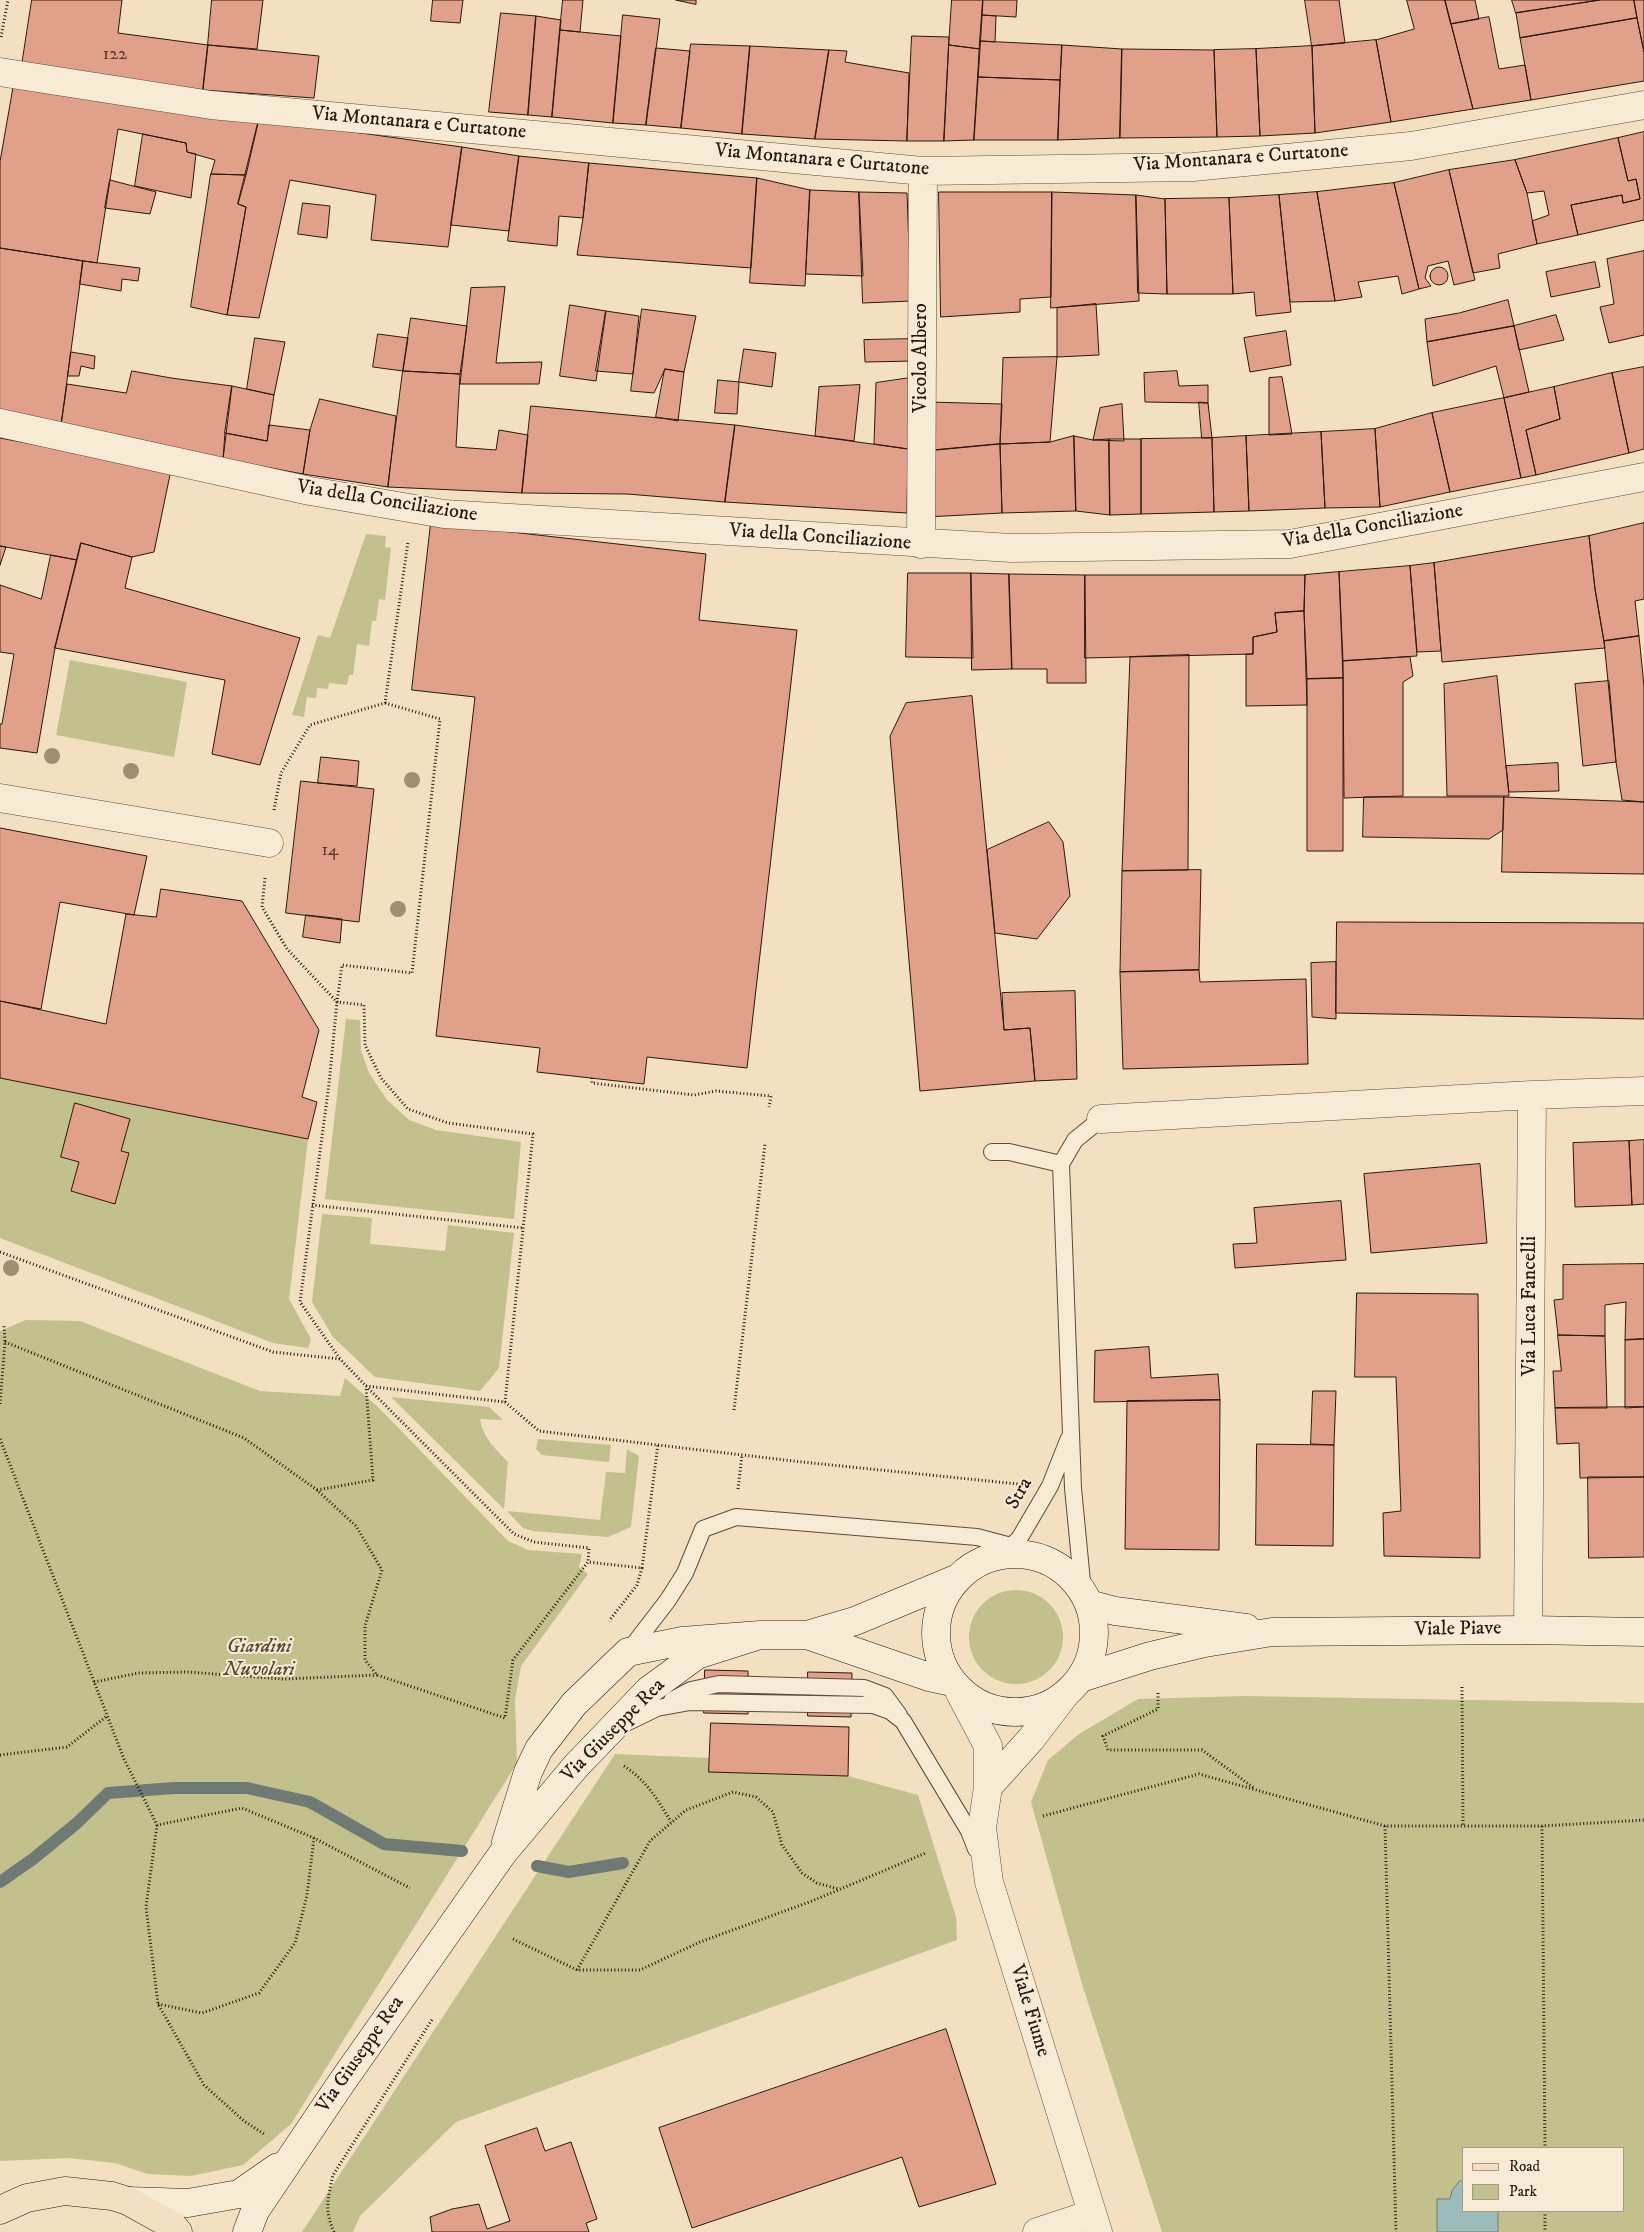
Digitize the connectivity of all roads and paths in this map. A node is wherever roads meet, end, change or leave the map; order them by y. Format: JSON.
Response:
{"nodes":[{"id":1,"x":8,"y":0,"type":"edge"},
{"id":2,"x":0,"y":43,"type":"edge"},
{"id":3,"x":0,"y":72,"type":"edge"},
{"id":4,"x":1644,"y":105,"type":"edge"},
{"id":5,"x":922,"y":171,"type":"junction"},
{"id":6,"x":0,"y":423,"type":"edge"},
{"id":7,"x":1644,"y":477,"type":"edge"},
{"id":8,"x":412,"y":509,"type":"junction"},
{"id":9,"x":921,"y":544,"type":"junction"},
{"id":10,"x":385,"y":702,"type":"junction"},
{"id":11,"x":0,"y":798,"type":"edge"},
{"id":12,"x":269,"y":843,"type":"junction"},
{"id":13,"x":336,"y":1002,"type":"junction"},
{"id":14,"x":592,"y":1078,"type":"dead end"},
{"id":15,"x":1644,"y":1090,"type":"edge"},
{"id":16,"x":1532,"y":1095,"type":"junction"},
{"id":17,"x":769,"y":1107,"type":"dead end"},
{"id":18,"x":1101,"y":1119,"type":"joint"},
{"id":19,"x":765,"y":1144,"type":"dead end"},
{"id":20,"x":992,"y":1152,"type":"dead end"},
{"id":21,"x":1060,"y":1164,"type":"junction"},
{"id":22,"x":312,"y":1205,"type":"junction"},
{"id":23,"x":523,"y":1228,"type":"junction"},
{"id":24,"x":0,"y":1252,"type":"edge"},
{"id":25,"x":4,"y":1326,"type":"dead end"},
{"id":26,"x":6,"y":1342,"type":"junction"},
{"id":27,"x":340,"y":1359,"type":"junction"},
{"id":28,"x":366,"y":1386,"type":"junction"},
{"id":29,"x":505,"y":1402,"type":"junction"},
{"id":30,"x":0,"y":1404,"type":"edge"},
{"id":31,"x":734,"y":1410,"type":"dead end"},
{"id":32,"x":1071,"y":1431,"type":"junction"},
{"id":33,"x":0,"y":1439,"type":"edge"},
{"id":34,"x":658,"y":1444,"type":"junction"},
{"id":35,"x":742,"y":1455,"type":"junction"},
{"id":36,"x":1050,"y":1486,"type":"junction"},
{"id":37,"x":738,"y":1489,"type":"dead end"},
{"id":38,"x":317,"y":1490,"type":"junction"},
{"id":39,"x":1016,"y":1550,"type":"junction"},
{"id":40,"x":588,"y":1562,"type":"junction"},
{"id":41,"x":642,"y":1568,"type":"junction"},
{"id":42,"x":956,"y":1578,"type":"junction"},
{"id":43,"x":1086,"y":1598,"type":"junction"},
{"id":44,"x":608,"y":1623,"type":"dead end"},
{"id":45,"x":1528,"y":1630,"type":"junction"},
{"id":46,"x":1272,"y":1632,"type":"junction"},
{"id":47,"x":1644,"y":1632,"type":"edge"},
{"id":48,"x":760,"y":1635,"type":"junction"},
{"id":49,"x":806,"y":1635,"type":"junction"},
{"id":50,"x":628,"y":1652,"type":"junction"},
{"id":51,"x":376,"y":1675,"type":"junction"},
{"id":52,"x":94,"y":1682,"type":"junction"},
{"id":53,"x":1462,"y":1686,"type":"dead end"},
{"id":54,"x":956,"y":1687,"type":"junction"},
{"id":55,"x":1073,"y":1687,"type":"junction"},
{"id":56,"x":1158,"y":1693,"type":"dead end"},
{"id":57,"x":108,"y":1716,"type":"junction"},
{"id":58,"x":608,"y":1731,"type":"junction"},
{"id":59,"x":0,"y":1755,"type":"edge"},
{"id":60,"x":623,"y":1765,"type":"dead end"},
{"id":61,"x":988,"y":1787,"type":"junction"},
{"id":62,"x":1257,"y":1790,"type":"junction"},
{"id":63,"x":1044,"y":1816,"type":"dead end"},
{"id":64,"x":1644,"y":1820,"type":"edge"},
{"id":65,"x":671,"y":1822,"type":"junction"},
{"id":66,"x":157,"y":1825,"type":"junction"},
{"id":67,"x":1385,"y":1826,"type":"junction"},
{"id":68,"x":1463,"y":1826,"type":"junction"},
{"id":69,"x":1542,"y":1826,"type":"junction"},
{"id":70,"x":314,"y":1838,"type":"junction"},
{"id":71,"x":926,"y":1853,"type":"dead end"},
{"id":72,"x":503,"y":1854,"type":"junction"},
{"id":73,"x":989,"y":1882,"type":"junction"},
{"id":74,"x":410,"y":1888,"type":"dead end"},
{"id":75,"x":839,"y":1889,"type":"junction"},
{"id":76,"x":513,"y":1939,"type":"dead end"},
{"id":77,"x":577,"y":1970,"type":"junction"},
{"id":78,"x":158,"y":2004,"type":"junction"},
{"id":79,"x":266,"y":2135,"type":"dead end"},
{"id":80,"x":1544,"y":2147,"type":"edge"},
{"id":81,"x":290,"y":2160,"type":"junction"},
{"id":82,"x":0,"y":2196,"type":"edge"},
{"id":83,"x":27,"y":2198,"type":"junction"},
{"id":84,"x":128,"y":2201,"type":"junction"},
{"id":85,"x":0,"y":2210,"type":"edge"},
{"id":86,"x":1545,"y":2212,"type":"edge"},
{"id":87,"x":327,"y":2218,"type":"dead end"},
{"id":88,"x":1095,"y":2223,"type":"edge"},
{"id":89,"x":178,"y":2232,"type":"edge"},
{"id":90,"x":247,"y":2232,"type":"edge"},
{"id":91,"x":334,"y":2232,"type":"edge"},
{"id":92,"x":1037,"y":2232,"type":"edge"},
{"id":93,"x":1396,"y":2232,"type":"edge"},
{"id":94,"x":1545,"y":2232,"type":"edge"}],
"edges":[{"from":1,"to":2,"type":"path"},
{"from":3,"to":5,"type":"street","name":"Via Montanara e Curtatone"},
{"from":4,"to":5,"type":"street","name":"Via Montanara e Curtatone"},
{"from":5,"to":9,"type":"street","name":"Vicolo Albero"},
{"from":6,"to":8,"type":"street","name":"Via della Conciliazione"},
{"from":7,"to":9,"type":"street","name":"Via della Conciliazione"},
{"from":8,"to":9,"type":"street","name":"Via della Conciliazione"},
{"from":8,"to":10,"type":"path"},
{"from":10,"to":12,"type":"path"},
{"from":10,"to":13,"type":"path"},
{"from":11,"to":12,"type":"street"},
{"from":12,"to":13,"type":"path"},
{"from":13,"to":22,"type":"path"},
{"from":13,"to":23,"type":"path"},
{"from":14,"to":17,"type":"path"},
{"from":15,"to":16,"type":"street"},
{"from":16,"to":18,"type":"street"},
{"from":16,"to":45,"type":"street","name":"Via Luca Fancelli"},
{"from":18,"to":21,"type":"lane"},
{"from":19,"to":31,"type":"path"},
{"from":20,"to":21,"type":"lane"},
{"from":21,"to":32,"type":"lane"},
{"from":22,"to":23,"type":"path"},
{"from":22,"to":27,"type":"path"},
{"from":23,"to":29,"type":"path"},
{"from":24,"to":27,"type":"path"},
{"from":25,"to":26,"type":"path"},
{"from":26,"to":30,"type":"path"},
{"from":26,"to":38,"type":"path"},
{"from":27,"to":28,"type":"path"},
{"from":28,"to":29,"type":"path"},
{"from":28,"to":38,"type":"path"},
{"from":28,"to":40,"type":"path"},
{"from":29,"to":34,"type":"path"},
{"from":32,"to":36,"type":"lane","name":"Stra"},
{"from":32,"to":43,"type":"lane"},
{"from":33,"to":52,"type":"path"},
{"from":34,"to":35,"type":"path"},
{"from":34,"to":41,"type":"path"},
{"from":35,"to":36,"type":"path"},
{"from":35,"to":37,"type":"path"},
{"from":36,"to":39,"type":"lane","name":"Stra"},
{"from":38,"to":51,"type":"path"},
{"from":39,"to":42,"type":"street"},
{"from":39,"to":43,"type":"street"},
{"from":39,"to":50,"type":"lane"},
{"from":40,"to":41,"type":"path"},
{"from":40,"to":51,"type":"path"},
{"from":41,"to":44,"type":"path"},
{"from":42,"to":49,"type":"street"},
{"from":42,"to":54,"type":"street"},
{"from":43,"to":46,"type":"street"},
{"from":43,"to":55,"type":"street"},
{"from":45,"to":46,"type":"street","name":"Viale Piave"},
{"from":45,"to":47,"type":"street","name":"Viale Piave"},
{"from":46,"to":55,"type":"street"},
{"from":48,"to":49,"type":"street"},
{"from":48,"to":50,"type":"street","name":"Via Giuseppe Rea"},
{"from":48,"to":58,"type":"street","name":"Via Giuseppe Rea"},
{"from":49,"to":54,"type":"street"},
{"from":50,"to":72,"type":"street","name":"Via Giuseppe Rea"},
{"from":51,"to":52,"type":"path"},
{"from":52,"to":57,"type":"path"},
{"from":53,"to":68,"type":"path"},
{"from":54,"to":55,"type":"street"},
{"from":54,"to":61,"type":"street","name":"Viale Fiume"},
{"from":55,"to":61,"type":"street"},
{"from":56,"to":62,"type":"path"},
{"from":57,"to":59,"type":"path"},
{"from":57,"to":66,"type":"path"},
{"from":58,"to":72,"type":"street","name":"Via Giuseppe Rea"},
{"from":58,"to":73,"type":"lane"},
{"from":60,"to":65,"type":"path"},
{"from":61,"to":73,"type":"street","name":"Viale Fiume"},
{"from":62,"to":63,"type":"path"},
{"from":62,"to":67,"type":"path"},
{"from":64,"to":69,"type":"path"},
{"from":65,"to":75,"type":"path"},
{"from":65,"to":77,"type":"path"},
{"from":66,"to":70,"type":"path"},
{"from":66,"to":78,"type":"path"},
{"from":67,"to":68,"type":"path"},
{"from":67,"to":93,"type":"path"},
{"from":68,"to":69,"type":"path"},
{"from":69,"to":80,"type":"path"},
{"from":70,"to":74,"type":"path"},
{"from":70,"to":78,"type":"path"},
{"from":71,"to":75,"type":"path"},
{"from":72,"to":81,"type":"street","name":"Via Giuseppe Rea"},
{"from":73,"to":88,"type":"street","name":"Viale Fiume"},
{"from":75,"to":77,"type":"path"},
{"from":76,"to":77,"type":"path"},
{"from":78,"to":79,"type":"path"},
{"from":81,"to":84,"type":"street","name":"Via Giuseppe Rea"},
{"from":81,"to":90,"type":"street","name":"Via Giuseppe Rea"},
{"from":82,"to":83,"type":"main road"},
{"from":83,"to":84,"type":"main road"},
{"from":83,"to":85,"type":"main road"},
{"from":84,"to":89,"type":"main road"},
{"from":86,"to":94,"type":"path"},
{"from":87,"to":91,"type":"path"},
{"from":88,"to":92,"type":"street"}]}
